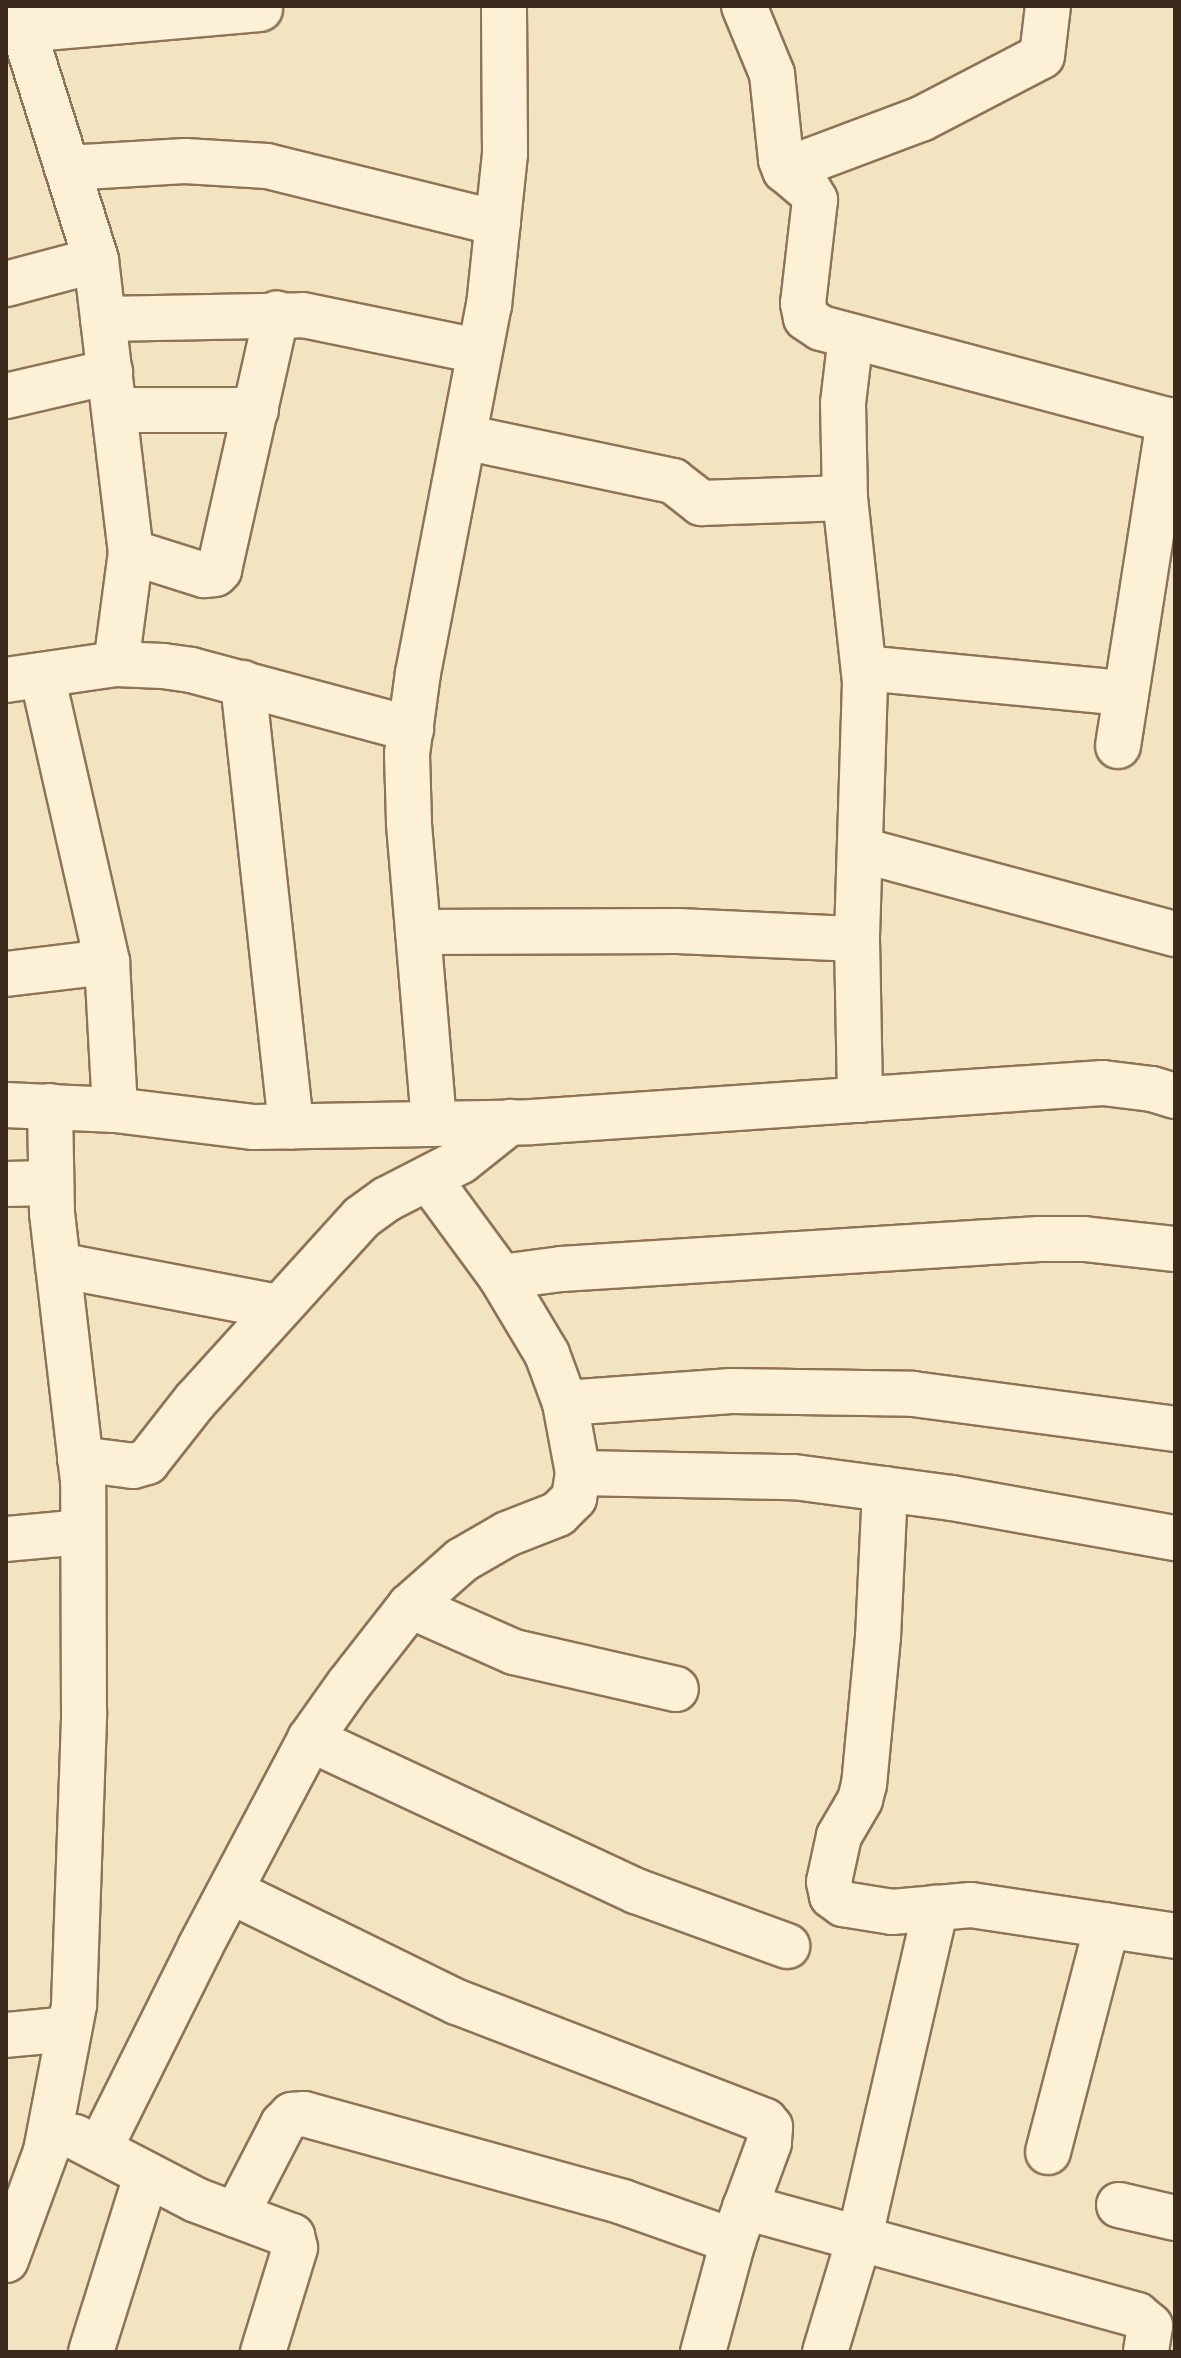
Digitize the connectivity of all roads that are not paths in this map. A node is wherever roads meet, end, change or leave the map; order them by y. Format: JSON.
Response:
{"nodes":[{"id":1,"x":504,"y":6,"type":"edge"},
{"id":2,"x":744,"y":6,"type":"edge"},
{"id":3,"x":1048,"y":6,"type":"edge"},
{"id":4,"x":260,"y":9,"type":"dead end"},
{"id":5,"x":20,"y":18,"type":"edge"},
{"id":6,"x":67,"y":168,"type":"junction"},
{"id":7,"x":785,"y":170,"type":"junction"},
{"id":8,"x":498,"y":223,"type":"junction"},
{"id":9,"x":96,"y":260,"type":"junction"},
{"id":10,"x":6,"y":284,"type":"edge"},
{"id":11,"x":277,"y":313,"type":"junction"},
{"id":12,"x":103,"y":319,"type":"junction"},
{"id":13,"x":851,"y":336,"type":"junction"},
{"id":14,"x":479,"y":351,"type":"junction"},
{"id":15,"x":112,"y":391,"type":"junction"},
{"id":16,"x":6,"y":396,"type":"edge"},
{"id":17,"x":256,"y":410,"type":"junction"},
{"id":18,"x":1172,"y":421,"type":"edge"},
{"id":19,"x":464,"y":437,"type":"junction"},
{"id":20,"x":845,"y":498,"type":"junction"},
{"id":21,"x":131,"y":552,"type":"junction"},
{"id":22,"x":116,"y":664,"type":"junction"},
{"id":23,"x":864,"y":668,"type":"junction"},
{"id":24,"x":24,"y":678,"type":"edge"},
{"id":25,"x":243,"y":683,"type":"junction"},
{"id":26,"x":1126,"y":693,"type":"junction"},
{"id":27,"x":411,"y":729,"type":"junction"},
{"id":28,"x":1118,"y":746,"type":"dead end"},
{"id":29,"x":861,"y":850,"type":"junction"},
{"id":30,"x":418,"y":932,"type":"junction"},
{"id":31,"x":1175,"y":934,"type":"edge"},
{"id":32,"x":857,"y":939,"type":"junction"},
{"id":33,"x":107,"y":962,"type":"junction"},
{"id":34,"x":6,"y":974,"type":"edge"},
{"id":35,"x":1175,"y":1096,"type":"edge"},
{"id":36,"x":860,"y":1100,"type":"junction"},
{"id":37,"x":6,"y":1105,"type":"edge"},
{"id":38,"x":50,"y":1106,"type":"junction"},
{"id":39,"x":115,"y":1110,"type":"junction"},
{"id":40,"x":434,"y":1122,"type":"junction"},
{"id":41,"x":510,"y":1122,"type":"junction"},
{"id":42,"x":291,"y":1126,"type":"junction"},
{"id":43,"x":429,"y":1179,"type":"junction"},
{"id":44,"x":51,"y":1183,"type":"junction"},
{"id":45,"x":6,"y":1184,"type":"edge"},
{"id":46,"x":1175,"y":1249,"type":"edge"},
{"id":47,"x":58,"y":1265,"type":"junction"},
{"id":48,"x":501,"y":1277,"type":"junction"},
{"id":49,"x":279,"y":1307,"type":"junction"},
{"id":50,"x":565,"y":1403,"type":"junction"},
{"id":51,"x":1175,"y":1429,"type":"edge"},
{"id":52,"x":80,"y":1459,"type":"junction"},
{"id":53,"x":578,"y":1473,"type":"junction"},
{"id":54,"x":885,"y":1489,"type":"junction"},
{"id":55,"x":83,"y":1532,"type":"junction"},
{"id":56,"x":1175,"y":1538,"type":"edge"},
{"id":57,"x":6,"y":1539,"type":"edge"},
{"id":58,"x":410,"y":1606,"type":"junction"},
{"id":59,"x":676,"y":1689,"type":"dead end"},
{"id":60,"x":310,"y":1739,"type":"junction"},
{"id":61,"x":230,"y":1891,"type":"junction"},
{"id":62,"x":936,"y":1908,"type":"junction"},
{"id":63,"x":1107,"y":1926,"type":"junction"},
{"id":64,"x":1175,"y":1936,"type":"edge"},
{"id":65,"x":787,"y":1946,"type":"dead end"},
{"id":66,"x":69,"y":2029,"type":"junction"},
{"id":67,"x":6,"y":2035,"type":"edge"},
{"id":68,"x":51,"y":2126,"type":"junction"},
{"id":69,"x":100,"y":2148,"type":"junction"},
{"id":70,"x":1048,"y":2152,"type":"dead end"},
{"id":71,"x":146,"y":2176,"type":"junction"},
{"id":72,"x":19,"y":2189,"type":"edge"},
{"id":73,"x":1119,"y":2205,"type":"dead end"},
{"id":74,"x":236,"y":2215,"type":"junction"},
{"id":75,"x":1175,"y":2218,"type":"edge"},
{"id":76,"x":739,"y":2224,"type":"junction"},
{"id":77,"x":860,"y":2236,"type":"junction"},
{"id":78,"x":6,"y":2260,"type":"edge"},
{"id":79,"x":91,"y":2352,"type":"edge"},
{"id":80,"x":263,"y":2352,"type":"edge"},
{"id":81,"x":703,"y":2352,"type":"edge"},
{"id":82,"x":825,"y":2352,"type":"edge"},
{"id":83,"x":1146,"y":2352,"type":"edge"}],
"edges":[{"from":1,"to":8,"type":"street"},
{"from":2,"to":7,"type":"street"},
{"from":3,"to":7,"type":"street"},
{"from":4,"to":5,"type":"street"},
{"from":5,"to":6,"type":"street"},
{"from":6,"to":8,"type":"street"},
{"from":6,"to":9,"type":"street"},
{"from":7,"to":13,"type":"street"},
{"from":8,"to":14,"type":"street"},
{"from":9,"to":10,"type":"street"},
{"from":9,"to":12,"type":"street"},
{"from":11,"to":12,"type":"street"},
{"from":11,"to":14,"type":"street"},
{"from":11,"to":17,"type":"street"},
{"from":12,"to":15,"type":"street"},
{"from":13,"to":18,"type":"street"},
{"from":13,"to":20,"type":"street"},
{"from":14,"to":19,"type":"street"},
{"from":15,"to":16,"type":"street"},
{"from":15,"to":17,"type":"street"},
{"from":15,"to":21,"type":"street"},
{"from":17,"to":21,"type":"street"},
{"from":18,"to":26,"type":"street"},
{"from":19,"to":20,"type":"street"},
{"from":19,"to":27,"type":"street"},
{"from":20,"to":23,"type":"street"},
{"from":21,"to":22,"type":"street"},
{"from":22,"to":24,"type":"street"},
{"from":22,"to":25,"type":"street"},
{"from":23,"to":26,"type":"street"},
{"from":23,"to":29,"type":"street"},
{"from":24,"to":33,"type":"street"},
{"from":25,"to":27,"type":"street"},
{"from":25,"to":42,"type":"street"},
{"from":26,"to":28,"type":"street"},
{"from":27,"to":30,"type":"street"},
{"from":29,"to":31,"type":"street"},
{"from":29,"to":32,"type":"street"},
{"from":30,"to":32,"type":"street"},
{"from":30,"to":40,"type":"street"},
{"from":32,"to":36,"type":"street"},
{"from":33,"to":34,"type":"street"},
{"from":33,"to":39,"type":"street"},
{"from":35,"to":36,"type":"street"},
{"from":36,"to":41,"type":"street"},
{"from":37,"to":38,"type":"street"},
{"from":38,"to":39,"type":"street"},
{"from":38,"to":44,"type":"street"},
{"from":39,"to":42,"type":"street"},
{"from":40,"to":41,"type":"street"},
{"from":40,"to":42,"type":"street"},
{"from":41,"to":43,"type":"street"},
{"from":43,"to":48,"type":"street"},
{"from":43,"to":49,"type":"street"},
{"from":44,"to":45,"type":"street"},
{"from":44,"to":47,"type":"street"},
{"from":46,"to":48,"type":"street"},
{"from":47,"to":49,"type":"street"},
{"from":47,"to":52,"type":"street"},
{"from":48,"to":50,"type":"street"},
{"from":49,"to":52,"type":"street"},
{"from":50,"to":51,"type":"street"},
{"from":50,"to":53,"type":"street"},
{"from":52,"to":55,"type":"street"},
{"from":53,"to":54,"type":"street"},
{"from":53,"to":58,"type":"street"},
{"from":54,"to":56,"type":"street"},
{"from":54,"to":62,"type":"street"},
{"from":55,"to":57,"type":"street"},
{"from":55,"to":66,"type":"street"},
{"from":58,"to":59,"type":"street"},
{"from":58,"to":60,"type":"street"},
{"from":60,"to":61,"type":"street"},
{"from":60,"to":65,"type":"street"},
{"from":61,"to":69,"type":"street"},
{"from":61,"to":76,"type":"street"},
{"from":62,"to":63,"type":"street"},
{"from":62,"to":77,"type":"street"},
{"from":63,"to":64,"type":"street"},
{"from":63,"to":70,"type":"street"},
{"from":66,"to":67,"type":"street"},
{"from":66,"to":68,"type":"street"},
{"from":68,"to":69,"type":"street"},
{"from":68,"to":72,"type":"street"},
{"from":69,"to":71,"type":"street"},
{"from":71,"to":74,"type":"street"},
{"from":71,"to":79,"type":"street"},
{"from":72,"to":78,"type":"street"},
{"from":73,"to":75,"type":"street"},
{"from":74,"to":76,"type":"street"},
{"from":74,"to":80,"type":"street"},
{"from":76,"to":77,"type":"street"},
{"from":76,"to":81,"type":"street"},
{"from":77,"to":82,"type":"street"},
{"from":77,"to":83,"type":"street"}]}
